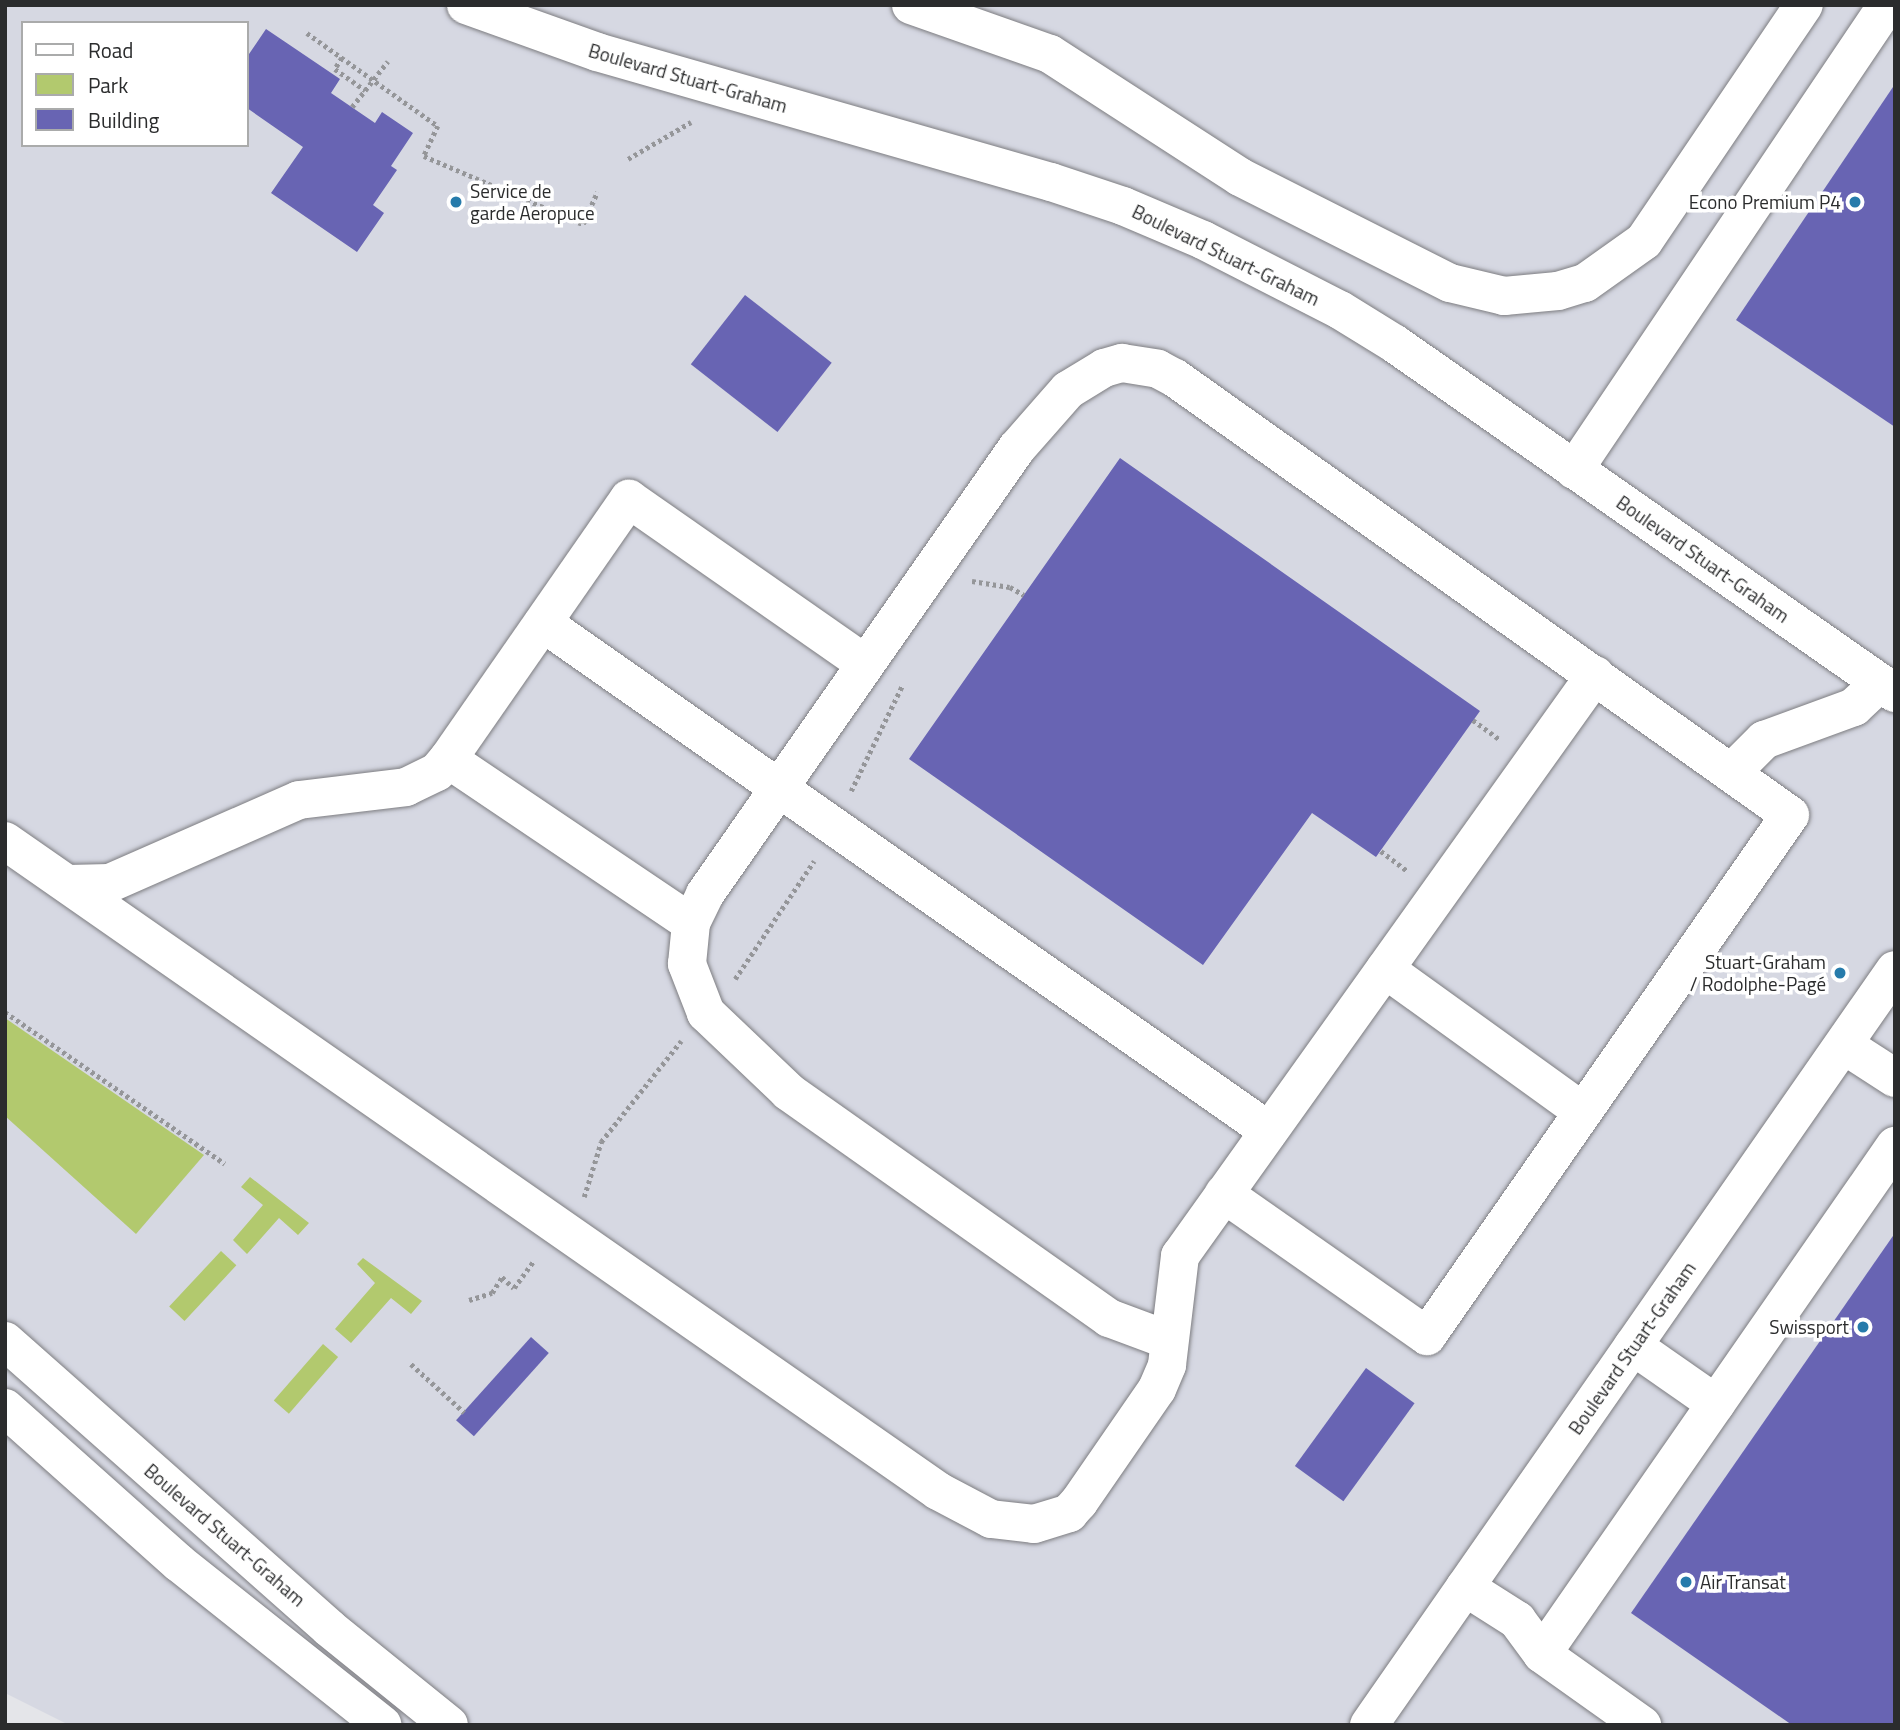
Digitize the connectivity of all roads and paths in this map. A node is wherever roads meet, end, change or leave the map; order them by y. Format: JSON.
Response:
{"nodes":[{"id":1,"x":466,"y":5,"type":"edge"},
{"id":2,"x":911,"y":5,"type":"edge"},
{"id":3,"x":1804,"y":5,"type":"edge"},
{"id":4,"x":1887,"y":5,"type":"edge"},
{"id":5,"x":307,"y":33,"type":"dead end"},
{"id":6,"x":342,"y":58,"type":"junction"},
{"id":7,"x":388,"y":61,"type":"dead end"},
{"id":8,"x":373,"y":80,"type":"junction"},
{"id":9,"x":365,"y":90,"type":"junction"},
{"id":10,"x":352,"y":107,"type":"dead end"},
{"id":11,"x":677,"y":128,"type":"dead end"},
{"id":12,"x":628,"y":159,"type":"dead end"},
{"id":13,"x":597,"y":192,"type":"dead end"},
{"id":14,"x":1574,"y":470,"type":"junction"},
{"id":15,"x":543,"y":623,"type":"junction"},
{"id":16,"x":864,"y":663,"type":"junction"},
{"id":17,"x":1595,"y":675,"type":"junction"},
{"id":18,"x":1887,"y":688,"type":"edge"},
{"id":19,"x":448,"y":759,"type":"junction"},
{"id":20,"x":1731,"y":773,"type":"junction"},
{"id":21,"x":778,"y":789,"type":"junction"},
{"id":22,"x":5,"y":841,"type":"edge"},
{"id":23,"x":68,"y":884,"type":"junction"},
{"id":24,"x":691,"y":923,"type":"junction"},
{"id":25,"x":1385,"y":969,"type":"junction"},
{"id":26,"x":1895,"y":970,"type":"edge"},
{"id":27,"x":5,"y":1012,"type":"edge"},
{"id":28,"x":1844,"y":1045,"type":"junction"},
{"id":29,"x":1895,"y":1078,"type":"edge"},
{"id":30,"x":1583,"y":1112,"type":"junction"},
{"id":31,"x":1269,"y":1131,"type":"junction"},
{"id":32,"x":601,"y":1142,"type":"dead end"},
{"id":33,"x":1895,"y":1146,"type":"edge"},
{"id":34,"x":225,"y":1164,"type":"dead end"},
{"id":35,"x":1224,"y":1194,"type":"junction"},
{"id":36,"x":584,"y":1198,"type":"dead end"},
{"id":37,"x":534,"y":1260,"type":"dead end"},
{"id":38,"x":469,"y":1300,"type":"dead end"},
{"id":39,"x":5,"y":1340,"type":"edge"},
{"id":40,"x":1168,"y":1340,"type":"junction"},
{"id":41,"x":1633,"y":1346,"type":"junction"},
{"id":42,"x":411,"y":1364,"type":"dead end"},
{"id":43,"x":1716,"y":1404,"type":"junction"},
{"id":44,"x":5,"y":1408,"type":"edge"},
{"id":45,"x":464,"y":1412,"type":"dead end"},
{"id":46,"x":1465,"y":1587,"type":"junction"},
{"id":47,"x":1542,"y":1654,"type":"junction"},
{"id":48,"x":383,"y":1725,"type":"edge"},
{"id":49,"x":449,"y":1725,"type":"edge"},
{"id":50,"x":1369,"y":1725,"type":"edge"},
{"id":51,"x":1642,"y":1725,"type":"edge"}],
"edges":[{"from":1,"to":14,"type":"street","name":"Boulevard Stuart-Graham"},
{"from":2,"to":3,"type":"street"},
{"from":4,"to":14,"type":"street"},
{"from":5,"to":6,"type":"path"},
{"from":6,"to":8,"type":"path"},
{"from":6,"to":9,"type":"path"},
{"from":7,"to":8,"type":"path"},
{"from":8,"to":9,"type":"path"},
{"from":8,"to":13,"type":"path"},
{"from":9,"to":10,"type":"path"},
{"from":11,"to":12,"type":"path"},
{"from":14,"to":18,"type":"street","name":"Boulevard Stuart-Graham"},
{"from":15,"to":16,"type":"street"},
{"from":15,"to":19,"type":"street"},
{"from":15,"to":21,"type":"street"},
{"from":16,"to":17,"type":"street"},
{"from":16,"to":21,"type":"street"},
{"from":17,"to":20,"type":"street"},
{"from":17,"to":25,"type":"street"},
{"from":18,"to":20,"type":"street"},
{"from":19,"to":23,"type":"street"},
{"from":19,"to":24,"type":"street"},
{"from":20,"to":30,"type":"street"},
{"from":21,"to":24,"type":"street"},
{"from":21,"to":31,"type":"street"},
{"from":22,"to":23,"type":"street"},
{"from":23,"to":40,"type":"street"},
{"from":24,"to":40,"type":"street"},
{"from":25,"to":30,"type":"street"},
{"from":25,"to":31,"type":"street"},
{"from":26,"to":28,"type":"street","name":"Boulevard Stuart-Graham"},
{"from":27,"to":34,"type":"path"},
{"from":28,"to":29,"type":"street"},
{"from":28,"to":41,"type":"street","name":"Boulevard Stuart-Graham"},
{"from":30,"to":35,"type":"street"},
{"from":31,"to":35,"type":"street"},
{"from":32,"to":36,"type":"path"},
{"from":33,"to":43,"type":"street"},
{"from":35,"to":40,"type":"street"},
{"from":37,"to":38,"type":"path"},
{"from":39,"to":49,"type":"street","name":"Boulevard Stuart-Graham"},
{"from":41,"to":43,"type":"street"},
{"from":41,"to":46,"type":"street","name":"Boulevard Stuart-Graham"},
{"from":42,"to":45,"type":"path"},
{"from":43,"to":47,"type":"street"},
{"from":44,"to":48,"type":"street"},
{"from":46,"to":47,"type":"street"},
{"from":46,"to":50,"type":"street","name":"Boulevard Stuart-Graham"},
{"from":47,"to":51,"type":"street"}]}
